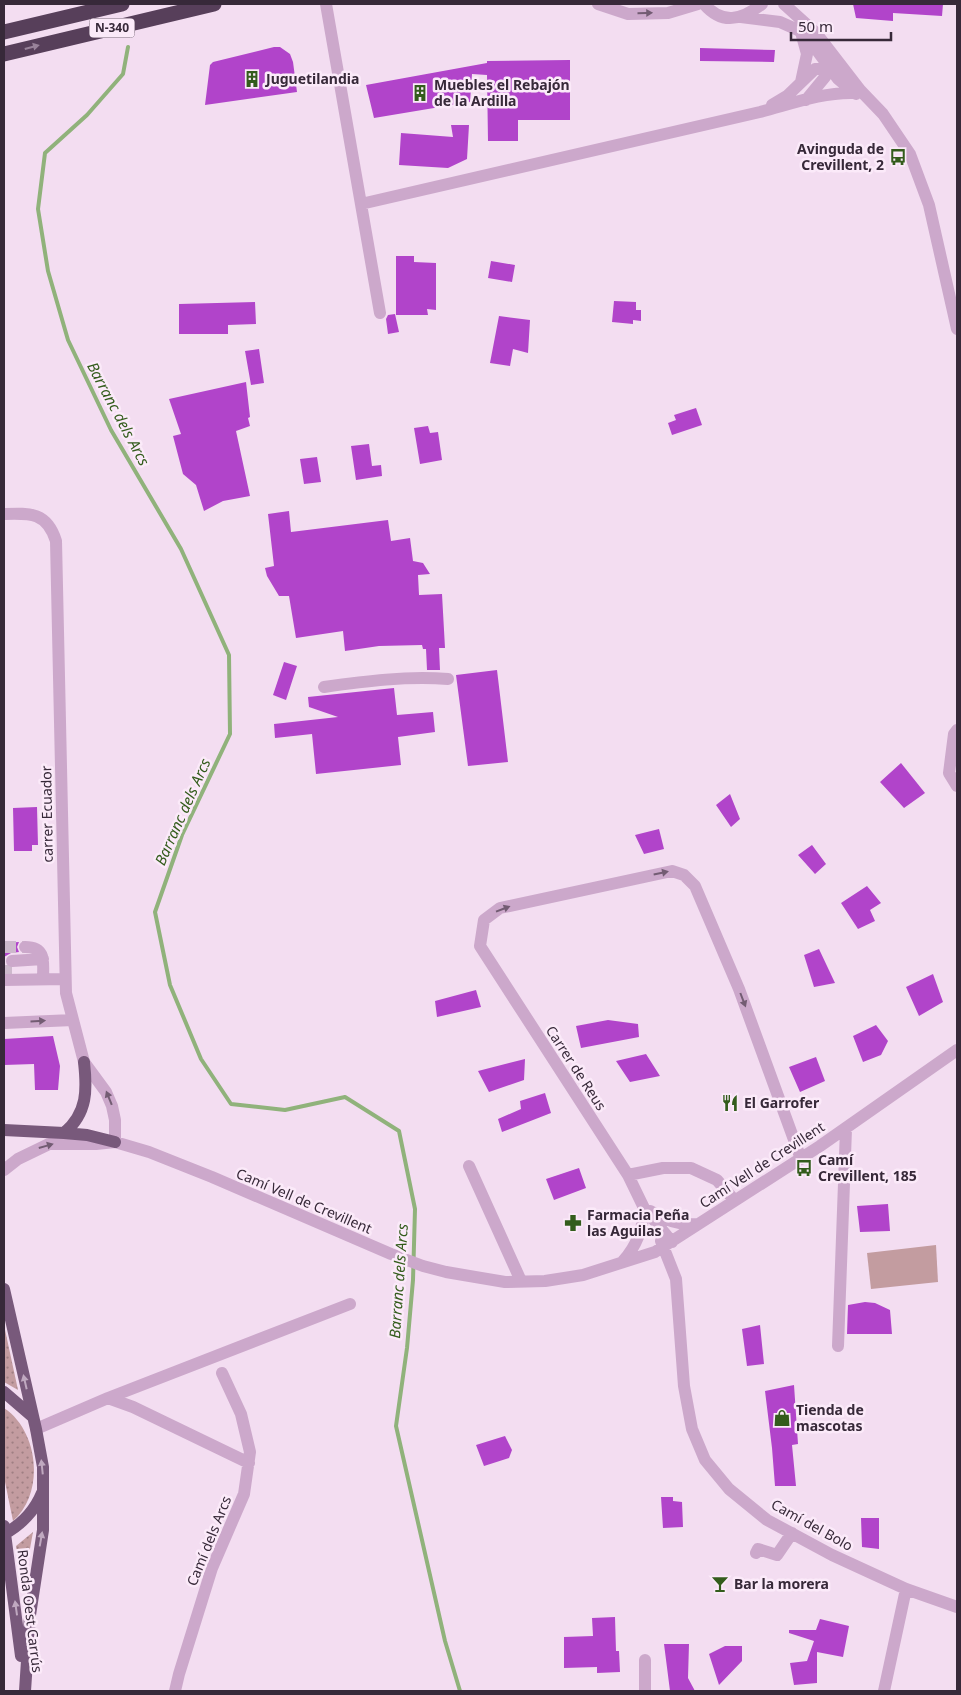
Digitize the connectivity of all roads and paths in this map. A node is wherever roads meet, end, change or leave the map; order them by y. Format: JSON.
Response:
{"nodes":[{"id":1,"x":122,"y":4,"type":"edge"},
{"id":2,"x":212,"y":4,"type":"edge"},
{"id":3,"x":326,"y":4,"type":"edge"},
{"id":4,"x":598,"y":4,"type":"edge"},
{"id":5,"x":698,"y":4,"type":"edge"},
{"id":6,"x":704,"y":4,"type":"edge"},
{"id":7,"x":762,"y":4,"type":"edge"},
{"id":8,"x":784,"y":4,"type":"edge"},
{"id":9,"x":741,"y":17,"type":"junction"},
{"id":10,"x":798,"y":30,"type":"junction"},
{"id":11,"x":4,"y":32,"type":"edge"},
{"id":12,"x":829,"y":50,"type":"junction"},
{"id":13,"x":5,"y":54,"type":"edge"},
{"id":14,"x":828,"y":68,"type":"junction"},
{"id":15,"x":801,"y":82,"type":"junction"},
{"id":16,"x":854,"y":87,"type":"junction"},
{"id":17,"x":806,"y":100,"type":"junction"},
{"id":18,"x":760,"y":112,"type":"junction"},
{"id":19,"x":360,"y":204,"type":"junction"},
{"id":20,"x":380,"y":313,"type":"dead end"},
{"id":21,"x":957,"y":329,"type":"edge"},
{"id":22,"x":4,"y":514,"type":"edge"},
{"id":23,"x":448,"y":679,"type":"dead end"},
{"id":24,"x":324,"y":687,"type":"dead end"},
{"id":25,"x":957,"y":730,"type":"edge"},
{"id":26,"x":957,"y":786,"type":"edge"},
{"id":27,"x":25,"y":947,"type":"tunnel mouth"},
{"id":28,"x":9,"y":970,"type":"edge"},
{"id":29,"x":43,"y":970,"type":"junction"},
{"id":30,"x":66,"y":978,"type":"junction"},
{"id":31,"x":72,"y":1020,"type":"junction"},
{"id":32,"x":4,"y":1023,"type":"edge"},
{"id":33,"x":957,"y":1050,"type":"edge"},
{"id":34,"x":84,"y":1062,"type":"junction"},
{"id":35,"x":846,"y":1129,"type":"junction"},
{"id":36,"x":4,"y":1130,"type":"edge"},
{"id":37,"x":64,"y":1133,"type":"junction"},
{"id":38,"x":115,"y":1142,"type":"junction"},
{"id":39,"x":801,"y":1159,"type":"junction"},
{"id":40,"x":469,"y":1166,"type":"dead end"},
{"id":41,"x":4,"y":1170,"type":"edge"},
{"id":42,"x":628,"y":1174,"type":"junction"},
{"id":43,"x":734,"y":1200,"type":"junction"},
{"id":44,"x":644,"y":1208,"type":"junction"},
{"id":45,"x":699,"y":1224,"type":"junction"},
{"id":46,"x":668,"y":1244,"type":"junction"},
{"id":47,"x":623,"y":1261,"type":"junction"},
{"id":48,"x":521,"y":1282,"type":"junction"},
{"id":49,"x":4,"y":1289,"type":"edge"},
{"id":50,"x":350,"y":1304,"type":"dead end"},
{"id":51,"x":838,"y":1346,"type":"dead end"},
{"id":52,"x":222,"y":1373,"type":"dead end"},
{"id":53,"x":4,"y":1392,"type":"edge"},
{"id":54,"x":108,"y":1398,"type":"junction"},
{"id":55,"x":34,"y":1423,"type":"junction"},
{"id":56,"x":249,"y":1463,"type":"junction"},
{"id":57,"x":44,"y":1486,"type":"junction"},
{"id":58,"x":4,"y":1531,"type":"edge"},
{"id":59,"x":792,"y":1533,"type":"junction"},
{"id":60,"x":756,"y":1553,"type":"dead end"},
{"id":61,"x":906,"y":1589,"type":"junction"},
{"id":62,"x":957,"y":1607,"type":"edge"},
{"id":63,"x":645,"y":1660,"type":"dead end"},
{"id":64,"x":25,"y":1691,"type":"edge"},
{"id":65,"x":175,"y":1691,"type":"edge"},
{"id":66,"x":645,"y":1691,"type":"edge"},
{"id":67,"x":884,"y":1691,"type":"edge"}],
"edges":[{"from":1,"to":11,"type":"highway","number":"N-340"},
{"from":13,"to":2,"type":"highway","number":"N-340","one_way":true},
{"from":3,"to":19,"type":"street"},
{"from":4,"to":5,"type":"street","one_way":true},
{"from":6,"to":9,"type":"street"},
{"from":7,"to":9,"type":"street"},
{"from":8,"to":12,"type":"street"},
{"from":9,"to":10,"type":"street"},
{"from":10,"to":14,"type":"street"},
{"from":10,"to":15,"type":"street"},
{"from":12,"to":14,"type":"street"},
{"from":12,"to":16,"type":"street"},
{"from":14,"to":15,"type":"street"},
{"from":14,"to":16,"type":"street"},
{"from":14,"to":17,"type":"street"},
{"from":15,"to":18,"type":"street"},
{"from":16,"to":17,"type":"street"},
{"from":16,"to":21,"type":"street"},
{"from":17,"to":18,"type":"street"},
{"from":18,"to":19,"type":"street"},
{"from":19,"to":20,"type":"street"},
{"from":22,"to":30,"type":"street","name":"carrer Ecuador"},
{"from":23,"to":24,"type":"street"},
{"from":25,"to":26,"type":"street"},
{"from":27,"to":29,"type":"street"},
{"from":28,"to":29,"type":"street"},
{"from":28,"to":29,"type":"street"},
{"from":29,"to":30,"type":"street"},
{"from":30,"to":31,"type":"street","name":"carrer Ecuador"},
{"from":32,"to":31,"type":"street","one_way":true},
{"from":31,"to":34,"type":"street","name":"carrer Ecuador"},
{"from":33,"to":35,"type":"street","name":"Camí Vell de Crevillent"},
{"from":34,"to":37,"type":"main road"},
{"from":38,"to":34,"type":"street","name":"carrer Ecuador","one_way":true},
{"from":35,"to":39,"type":"street","name":"Camí Vell de Crevillent"},
{"from":35,"to":51,"type":"street"},
{"from":36,"to":37,"type":"main road"},
{"from":37,"to":38,"type":"main road"},
{"from":41,"to":38,"type":"street","name":"Camí Vell de Crevillent","one_way":true},
{"from":38,"to":48,"type":"street","name":"Camí Vell de Crevillent"},
{"from":42,"to":39,"type":"street","name":"Carrer de Reus","one_way":true},
{"from":39,"to":43,"type":"street","name":"Camí Vell de Crevillent"},
{"from":40,"to":48,"type":"street"},
{"from":42,"to":43,"type":"street"},
{"from":42,"to":44,"type":"street","name":"Carrer de Reus"},
{"from":43,"to":45,"type":"street","name":"Camí Vell de Crevillent"},
{"from":44,"to":45,"type":"street"},
{"from":44,"to":46,"type":"street","name":"Camí del Bolo"},
{"from":44,"to":47,"type":"street"},
{"from":45,"to":46,"type":"street","name":"Camí Vell de Crevillent"},
{"from":46,"to":47,"type":"street","name":"Camí Vell de Crevillent"},
{"from":46,"to":59,"type":"street","name":"Camí del Bolo"},
{"from":47,"to":48,"type":"street","name":"Camí Vell de Crevillent"},
{"from":55,"to":49,"type":"main road","name":"Ronda Oest Carrús","one_way":true},
{"from":50,"to":54,"type":"street"},
{"from":52,"to":56,"type":"street","name":"Camí dels Arcs"},
{"from":53,"to":55,"type":"main road"},
{"from":54,"to":55,"type":"street"},
{"from":54,"to":56,"type":"street"},
{"from":57,"to":55,"type":"main road","name":"Ronda Oest Carrús","one_way":true},
{"from":56,"to":65,"type":"street","name":"Camí dels Arcs"},
{"from":57,"to":58,"type":"main road","name":"Ronda Oest Carrús"},
{"from":64,"to":57,"type":"main road","name":"Ronda Oest Carrús","one_way":true},
{"from":64,"to":58,"type":"main road","name":"Ronda Oest Carrús","one_way":true},
{"from":59,"to":60,"type":"street"},
{"from":59,"to":61,"type":"street","name":"Camí del Bolo"},
{"from":61,"to":62,"type":"street","name":"Camí del Bolo"},
{"from":61,"to":67,"type":"street"},
{"from":63,"to":66,"type":"street"}]}
